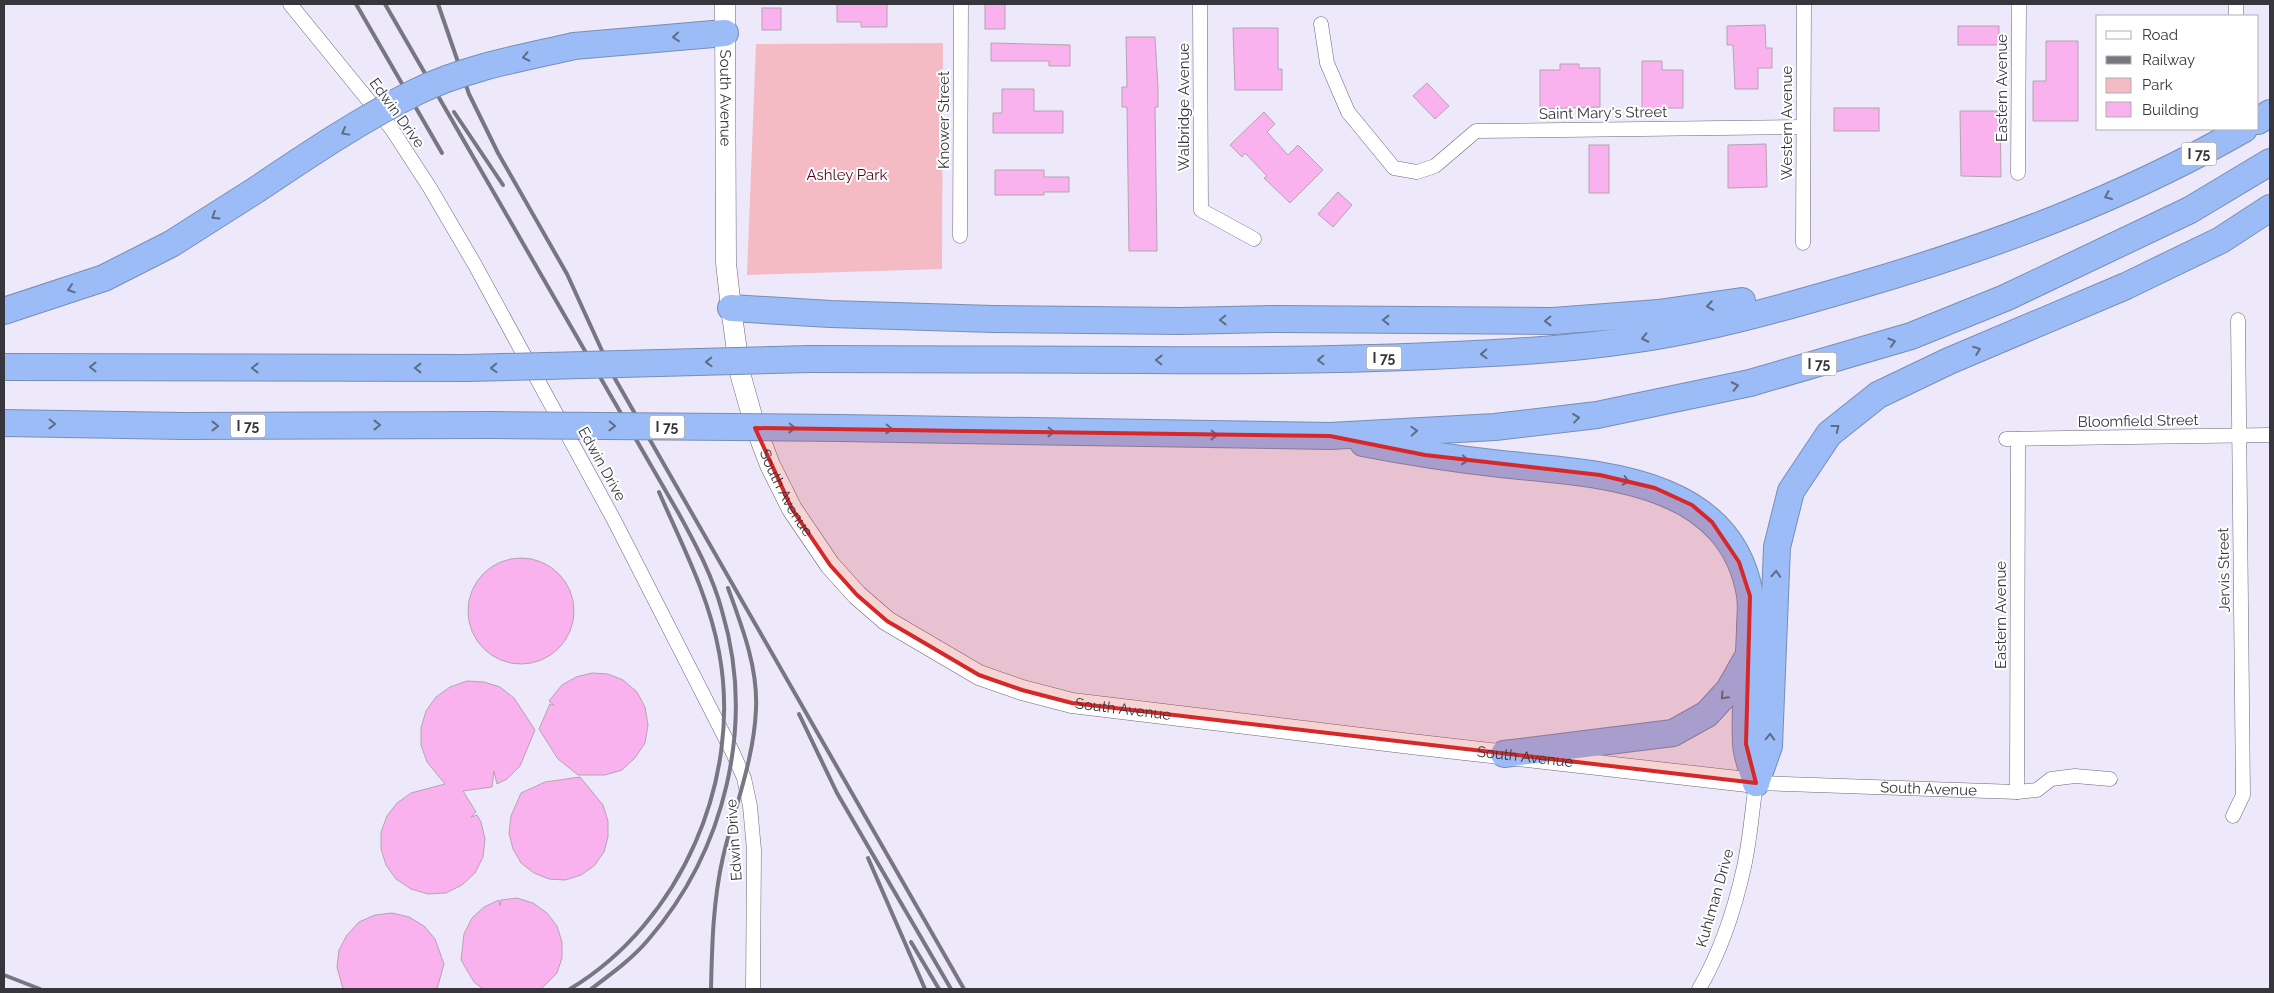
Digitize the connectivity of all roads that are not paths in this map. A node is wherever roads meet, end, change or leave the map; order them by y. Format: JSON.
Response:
{"nodes":[{"id":1,"x":290,"y":4,"type":"edge"},
{"id":2,"x":725,"y":4,"type":"edge"},
{"id":3,"x":961,"y":4,"type":"edge"},
{"id":4,"x":1200,"y":4,"type":"edge"},
{"id":5,"x":1804,"y":4,"type":"edge"},
{"id":6,"x":2019,"y":4,"type":"edge"},
{"id":7,"x":1321,"y":24,"type":"dead end"},
{"id":8,"x":725,"y":33,"type":"junction"},
{"id":9,"x":2270,"y":113,"type":"edge"},
{"id":10,"x":2259,"y":120,"type":"edge"},
{"id":11,"x":1803,"y":127,"type":"junction"},
{"id":12,"x":2242,"y":130,"type":"edge"},
{"id":13,"x":2270,"y":162,"type":"edge"},
{"id":14,"x":2018,"y":173,"type":"dead end"},
{"id":15,"x":2270,"y":208,"type":"edge"},
{"id":16,"x":960,"y":236,"type":"dead end"},
{"id":17,"x":1254,"y":239,"type":"dead end"},
{"id":18,"x":1802,"y":244,"type":"dead end"},
{"id":19,"x":1947,"y":260,"type":"junction"},
{"id":20,"x":730,"y":308,"type":"junction"},
{"id":21,"x":4,"y":311,"type":"edge"},
{"id":22,"x":2238,"y":320,"type":"dead end"},
{"id":23,"x":4,"y":367,"type":"edge"},
{"id":24,"x":4,"y":423,"type":"edge"},
{"id":25,"x":2270,"y":435,"type":"edge"},
{"id":26,"x":1330,"y":436,"type":"junction"},
{"id":27,"x":2238,"y":436,"type":"junction"},
{"id":28,"x":2012,"y":439,"type":"joint"},
{"id":29,"x":1749,"y":655,"type":"junction"},
{"id":30,"x":1504,"y":754,"type":"junction"},
{"id":31,"x":2110,"y":779,"type":"dead end"},
{"id":32,"x":1756,"y":783,"type":"junction"},
{"id":33,"x":2017,"y":792,"type":"junction"},
{"id":34,"x":2233,"y":816,"type":"dead end"},
{"id":35,"x":753,"y":989,"type":"edge"},
{"id":36,"x":1699,"y":989,"type":"edge"}],
"edges":[{"from":1,"to":35,"type":"street","name":"Edwin Drive"},
{"from":2,"to":8,"type":"street","name":"South Avenue"},
{"from":3,"to":16,"type":"street","name":"Knower Street"},
{"from":4,"to":17,"type":"street","name":"Walbridge Avenue"},
{"from":5,"to":11,"type":"street","name":"Western Avenue"},
{"from":6,"to":14,"type":"street","name":"Eastern Avenue"},
{"from":7,"to":11,"type":"street","name":"Saint Mary's Street"},
{"from":8,"to":20,"type":"street","name":"South Avenue"},
{"from":8,"to":21,"type":"highway","one_way":true,"bridge":true},
{"from":9,"to":10,"type":"highway"},
{"from":11,"to":18,"type":"street","name":"Western Avenue"},
{"from":12,"to":19,"type":"highway","name":"I 75","number":"I 75","one_way":true},
{"from":26,"to":13,"type":"highway","number":"I 75","one_way":true},
{"from":32,"to":15,"type":"highway","one_way":true},
{"from":19,"to":20,"type":"highway","one_way":true},
{"from":19,"to":23,"type":"highway","name":"I 75","number":"I 75","one_way":true,"bridge":true},
{"from":20,"to":30,"type":"street","name":"South Avenue"},
{"from":22,"to":27,"type":"street","name":"Jervis Street"},
{"from":24,"to":26,"type":"highway","number":"I 75","one_way":true,"bridge":true},
{"from":25,"to":27,"type":"street","name":"Bloomfield Street"},
{"from":26,"to":29,"type":"highway","one_way":true},
{"from":27,"to":28,"type":"street","name":"Bloomfield Street"},
{"from":27,"to":34,"type":"street","name":"Jervis Street"},
{"from":28,"to":33,"type":"street","name":"Eastern Avenue"},
{"from":29,"to":30,"type":"highway","one_way":true},
{"from":29,"to":32,"type":"highway"},
{"from":30,"to":32,"type":"street","name":"South Avenue"},
{"from":31,"to":33,"type":"street","name":"South Avenue"},
{"from":32,"to":33,"type":"street","name":"South Avenue"},
{"from":32,"to":36,"type":"street","name":"Kuhlman Drive"}]}
